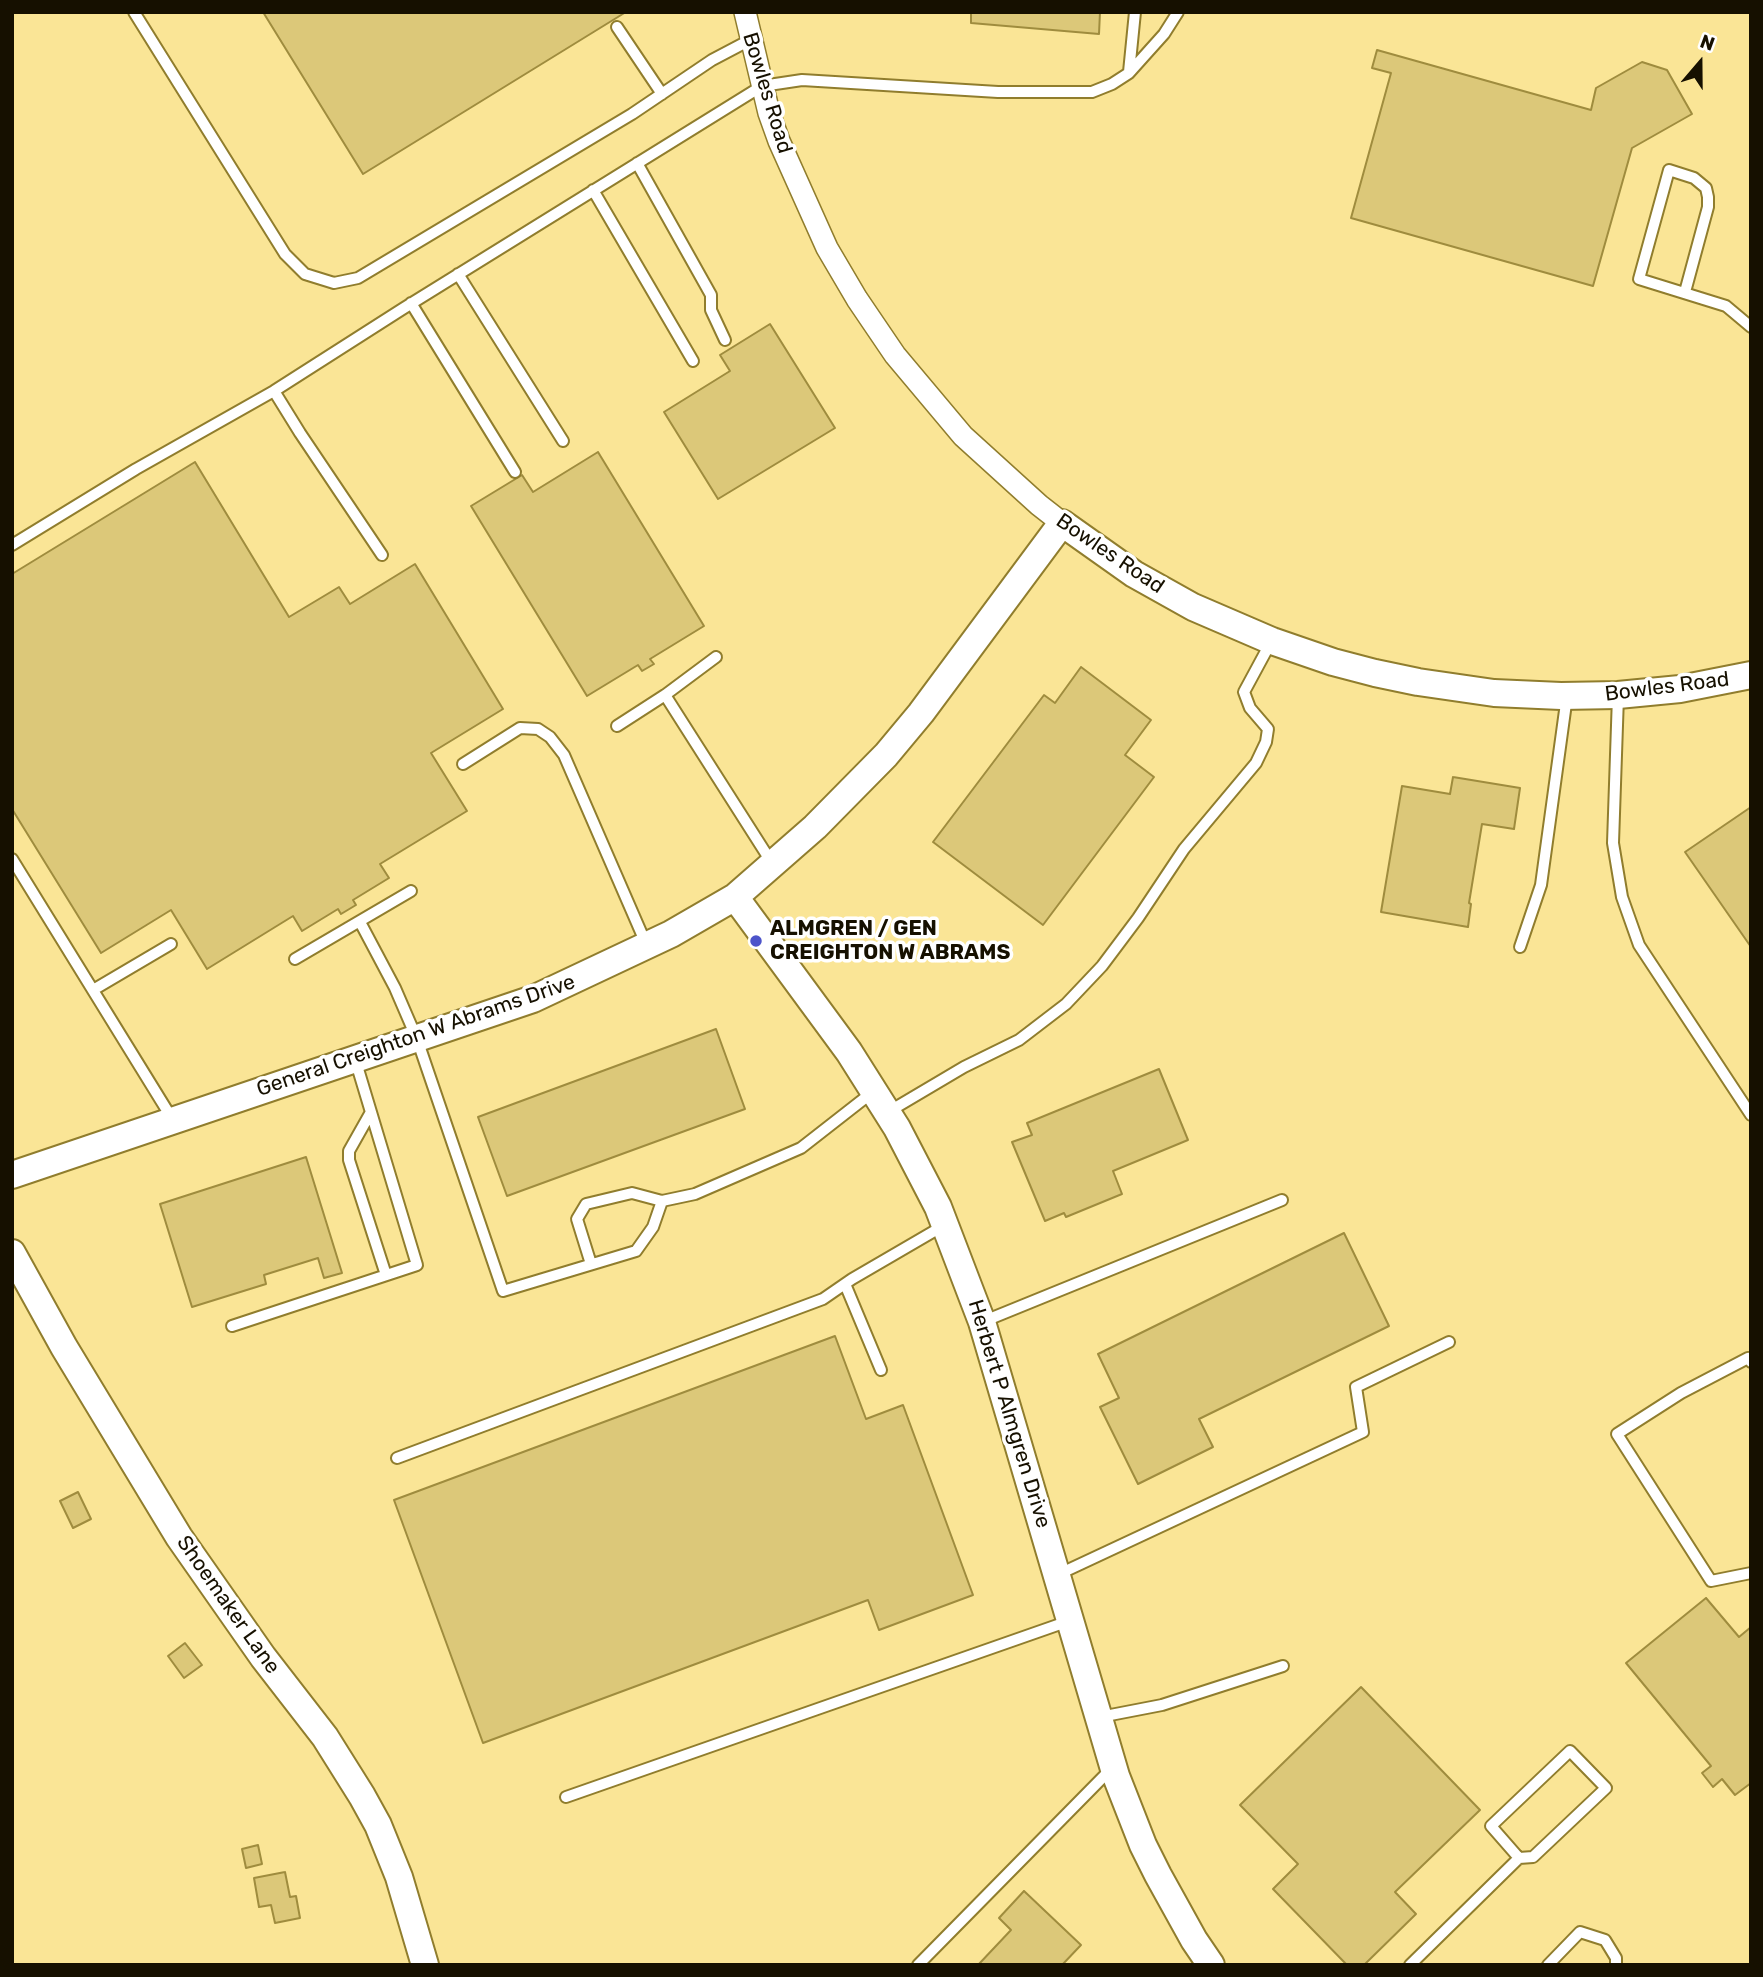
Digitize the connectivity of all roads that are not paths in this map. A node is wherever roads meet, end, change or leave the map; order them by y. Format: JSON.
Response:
{"nodes":[{"id":1,"x":134,"y":12,"type":"edge"},
{"id":2,"x":745,"y":12,"type":"edge"},
{"id":3,"x":1135,"y":12,"type":"edge"},
{"id":4,"x":1178,"y":12,"type":"edge"},
{"id":5,"x":617,"y":27,"type":"dead end"},
{"id":6,"x":750,"y":40,"type":"junction"},
{"id":7,"x":1129,"y":73,"type":"junction"},
{"id":8,"x":762,"y":86,"type":"junction"},
{"id":9,"x":662,"y":94,"type":"junction"},
{"id":10,"x":637,"y":163,"type":"junction"},
{"id":11,"x":593,"y":190,"type":"junction"},
{"id":12,"x":458,"y":274,"type":"junction"},
{"id":13,"x":1685,"y":292,"type":"junction"},
{"id":14,"x":411,"y":303,"type":"junction"},
{"id":15,"x":1751,"y":327,"type":"edge"},
{"id":16,"x":725,"y":340,"type":"dead end"},
{"id":17,"x":693,"y":360,"type":"dead end"},
{"id":18,"x":274,"y":391,"type":"junction"},
{"id":19,"x":564,"y":441,"type":"dead end"},
{"id":20,"x":515,"y":472,"type":"dead end"},
{"id":21,"x":1062,"y":523,"type":"junction"},
{"id":22,"x":12,"y":545,"type":"edge"},
{"id":23,"x":382,"y":555,"type":"dead end"},
{"id":24,"x":1272,"y":641,"type":"junction"},
{"id":25,"x":716,"y":657,"type":"dead end"},
{"id":26,"x":1751,"y":675,"type":"edge"},
{"id":27,"x":664,"y":695,"type":"junction"},
{"id":28,"x":1618,"y":695,"type":"junction"},
{"id":29,"x":1567,"y":696,"type":"junction"},
{"id":30,"x":617,"y":726,"type":"dead end"},
{"id":31,"x":463,"y":764,"type":"dead end"},
{"id":32,"x":12,"y":859,"type":"edge"},
{"id":33,"x":773,"y":866,"type":"junction"},
{"id":34,"x":411,"y":891,"type":"dead end"},
{"id":35,"x":735,"y":897,"type":"junction"},
{"id":36,"x":360,"y":922,"type":"junction"},
{"id":37,"x":171,"y":944,"type":"dead end"},
{"id":38,"x":647,"y":946,"type":"junction"},
{"id":39,"x":1520,"y":947,"type":"dead end"},
{"id":40,"x":295,"y":959,"type":"dead end"},
{"id":41,"x":93,"y":990,"type":"junction"},
{"id":42,"x":417,"y":1039,"type":"junction"},
{"id":43,"x":355,"y":1059,"type":"junction"},
{"id":44,"x":881,"y":1102,"type":"junction"},
{"id":45,"x":371,"y":1112,"type":"junction"},
{"id":46,"x":1751,"y":1115,"type":"edge"},
{"id":47,"x":173,"y":1120,"type":"junction"},
{"id":48,"x":12,"y":1175,"type":"edge"},
{"id":49,"x":1282,"y":1199,"type":"dead end"},
{"id":50,"x":662,"y":1201,"type":"junction"},
{"id":51,"x":946,"y":1225,"type":"junction"},
{"id":52,"x":12,"y":1253,"type":"edge"},
{"id":53,"x":592,"y":1264,"type":"junction"},
{"id":54,"x":386,"y":1275,"type":"junction"},
{"id":55,"x":845,"y":1284,"type":"junction"},
{"id":56,"x":982,"y":1322,"type":"junction"},
{"id":57,"x":232,"y":1326,"type":"dead end"},
{"id":58,"x":1449,"y":1342,"type":"dead end"},
{"id":59,"x":1751,"y":1362,"type":"edge"},
{"id":60,"x":881,"y":1370,"type":"dead end"},
{"id":61,"x":397,"y":1458,"type":"dead end"},
{"id":62,"x":1751,"y":1573,"type":"edge"},
{"id":63,"x":1057,"y":1576,"type":"junction"},
{"id":64,"x":1069,"y":1620,"type":"junction"},
{"id":65,"x":1283,"y":1667,"type":"dead end"},
{"id":66,"x":1098,"y":1718,"type":"junction"},
{"id":67,"x":1113,"y":1767,"type":"junction"},
{"id":68,"x":566,"y":1797,"type":"dead end"},
{"id":69,"x":1519,"y":1858,"type":"junction"},
{"id":70,"x":425,"y":1965,"type":"edge"},
{"id":71,"x":918,"y":1965,"type":"edge"},
{"id":72,"x":1211,"y":1965,"type":"edge"},
{"id":73,"x":1410,"y":1965,"type":"edge"},
{"id":74,"x":1548,"y":1965,"type":"edge"},
{"id":75,"x":1616,"y":1965,"type":"edge"}],
"edges":[{"from":1,"to":9,"type":"lane"},
{"from":2,"to":6,"type":"street","name":"Bowles Road"},
{"from":3,"to":7,"type":"lane"},
{"from":4,"to":7,"type":"lane"},
{"from":5,"to":9,"type":"lane"},
{"from":6,"to":8,"type":"street","name":"Bowles Road"},
{"from":6,"to":9,"type":"lane"},
{"from":7,"to":8,"type":"lane"},
{"from":8,"to":10,"type":"lane"},
{"from":8,"to":21,"type":"street","name":"Bowles Road"},
{"from":10,"to":11,"type":"lane"},
{"from":10,"to":16,"type":"lane"},
{"from":11,"to":12,"type":"lane"},
{"from":11,"to":17,"type":"lane"},
{"from":12,"to":14,"type":"lane"},
{"from":12,"to":19,"type":"lane"},
{"from":13,"to":13,"type":"lane"},
{"from":13,"to":15,"type":"lane"},
{"from":14,"to":18,"type":"lane"},
{"from":14,"to":20,"type":"lane"},
{"from":18,"to":22,"type":"lane"},
{"from":18,"to":23,"type":"lane"},
{"from":21,"to":24,"type":"street","name":"Bowles Road"},
{"from":21,"to":33,"type":"street","name":"General Creighton W Abrams Drive"},
{"from":24,"to":29,"type":"street","name":"Bowles Road"},
{"from":24,"to":44,"type":"lane"},
{"from":25,"to":27,"type":"lane"},
{"from":26,"to":28,"type":"street","name":"Bowles Road"},
{"from":27,"to":30,"type":"lane"},
{"from":27,"to":33,"type":"lane"},
{"from":28,"to":29,"type":"street","name":"Bowles Road"},
{"from":28,"to":46,"type":"lane"},
{"from":29,"to":39,"type":"lane"},
{"from":31,"to":38,"type":"lane"},
{"from":32,"to":41,"type":"lane"},
{"from":33,"to":35,"type":"street","name":"General Creighton W Abrams Drive"},
{"from":34,"to":36,"type":"lane"},
{"from":35,"to":38,"type":"street","name":"General Creighton W Abrams Drive"},
{"from":35,"to":44,"type":"street","name":"Herbert P Almgren Drive"},
{"from":36,"to":40,"type":"lane"},
{"from":36,"to":42,"type":"lane"},
{"from":37,"to":41,"type":"lane"},
{"from":38,"to":42,"type":"street","name":"General Creighton W Abrams Drive"},
{"from":41,"to":47,"type":"lane"},
{"from":42,"to":43,"type":"street","name":"General Creighton W Abrams Drive"},
{"from":42,"to":53,"type":"lane"},
{"from":43,"to":45,"type":"lane"},
{"from":43,"to":47,"type":"street","name":"General Creighton W Abrams Drive"},
{"from":44,"to":50,"type":"lane"},
{"from":44,"to":51,"type":"street","name":"Herbert P Almgren Drive"},
{"from":45,"to":54,"type":"lane"},
{"from":45,"to":54,"type":"lane"},
{"from":47,"to":48,"type":"street","name":"General Creighton W Abrams Drive"},
{"from":49,"to":56,"type":"lane"},
{"from":50,"to":53,"type":"lane"},
{"from":50,"to":53,"type":"lane"},
{"from":51,"to":55,"type":"lane"},
{"from":51,"to":56,"type":"street","name":"Herbert P Almgren Drive"},
{"from":52,"to":70,"type":"street","name":"Shoemaker Lane"},
{"from":54,"to":57,"type":"lane"},
{"from":55,"to":60,"type":"lane"},
{"from":55,"to":61,"type":"lane"},
{"from":56,"to":63,"type":"street","name":"Herbert P Almgren Drive"},
{"from":58,"to":63,"type":"lane"},
{"from":59,"to":62,"type":"lane"},
{"from":63,"to":64,"type":"street","name":"Herbert P Almgren Drive"},
{"from":64,"to":66,"type":"street","name":"Herbert P Almgren Drive"},
{"from":64,"to":68,"type":"lane"},
{"from":65,"to":66,"type":"lane"},
{"from":66,"to":67,"type":"street","name":"Herbert P Almgren Drive"},
{"from":67,"to":71,"type":"lane"},
{"from":67,"to":72,"type":"street","name":"Herbert P Almgren Drive"},
{"from":69,"to":69,"type":"lane"},
{"from":69,"to":73,"type":"lane"},
{"from":74,"to":75,"type":"lane"}]}
